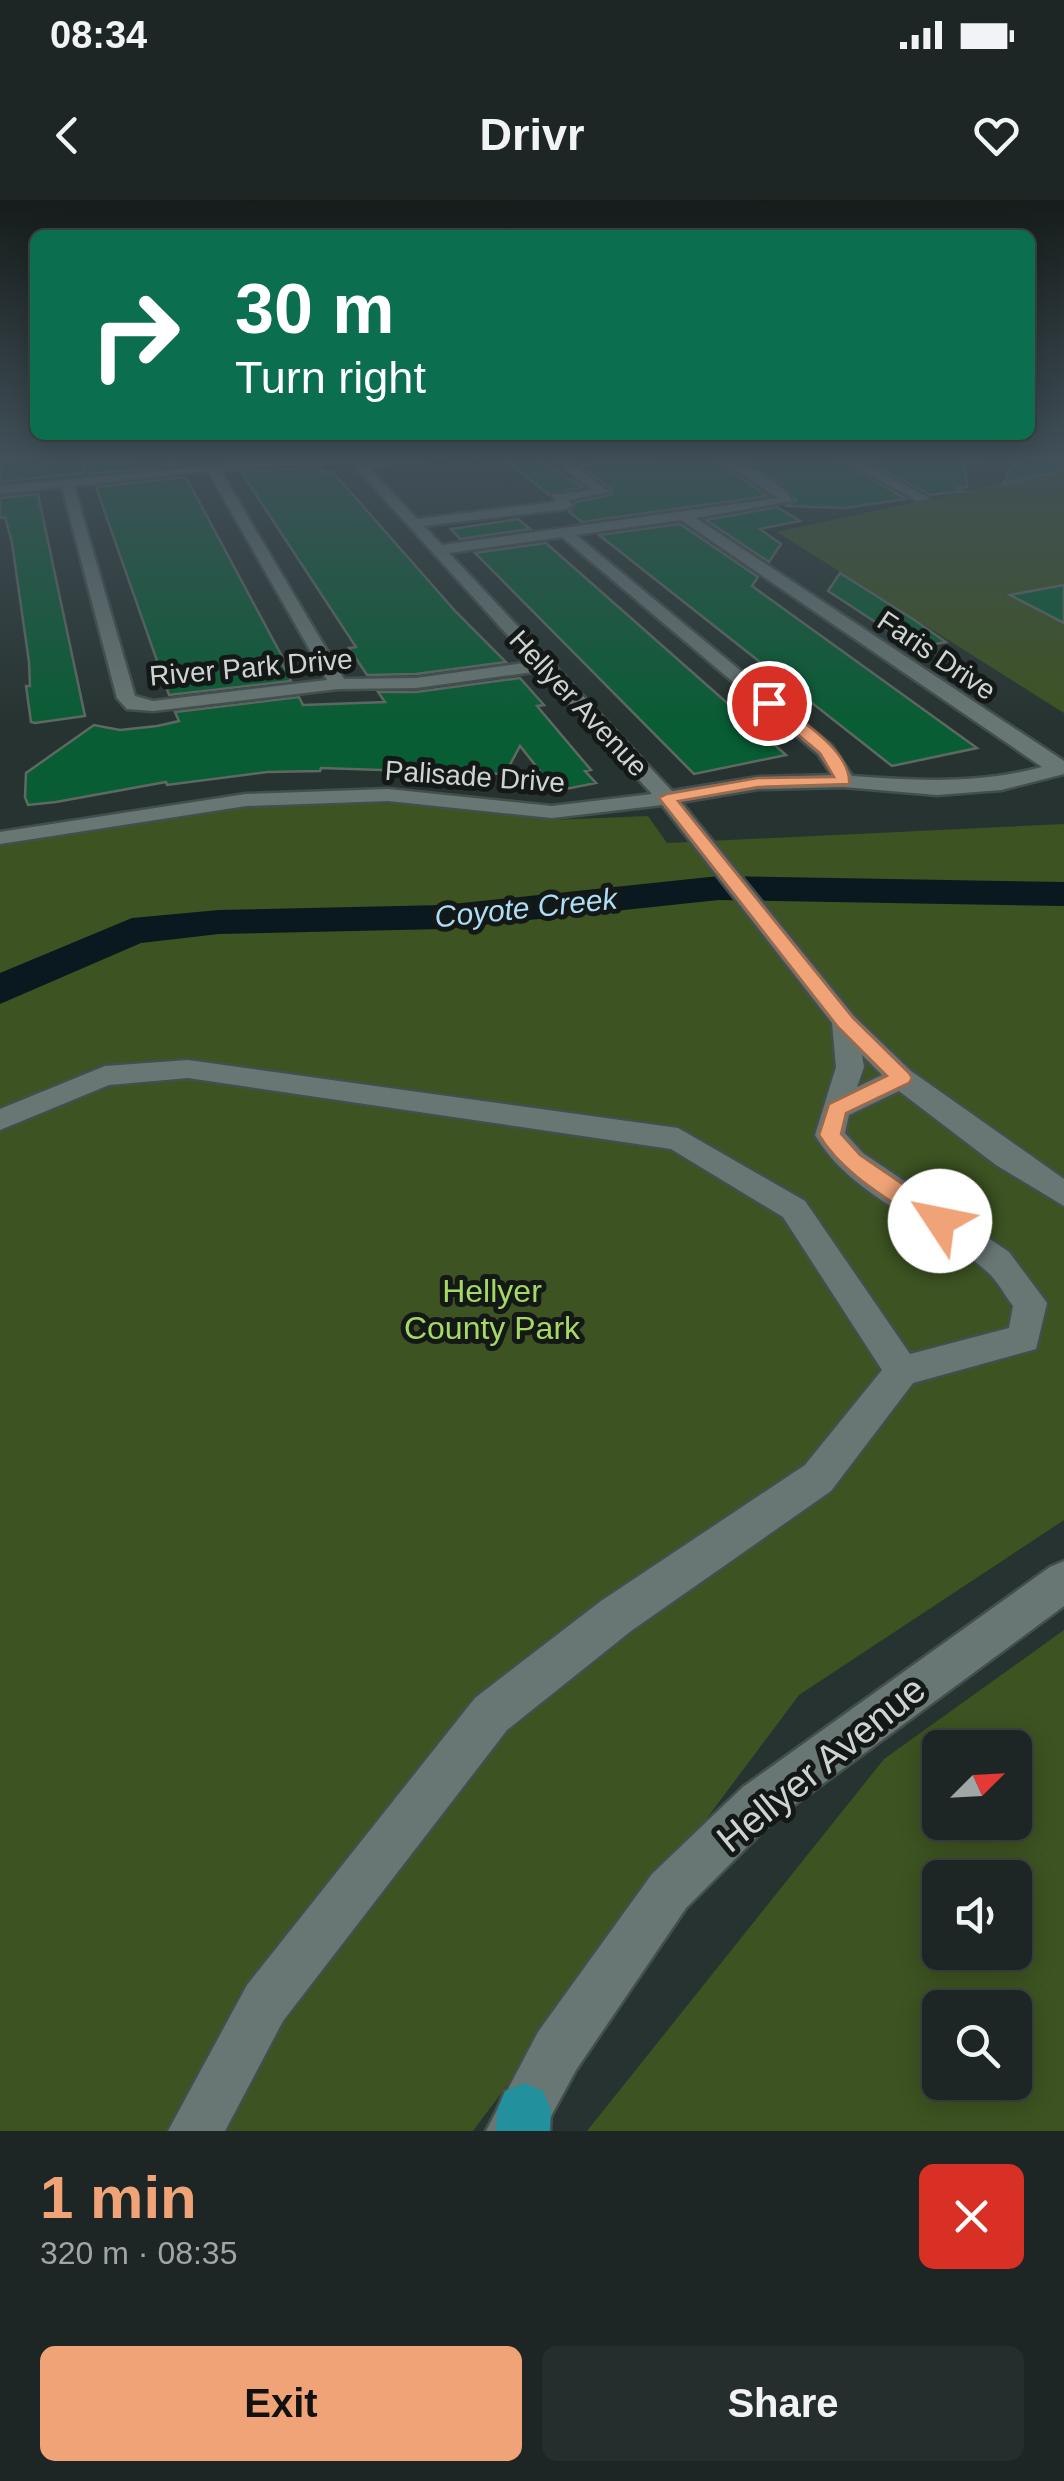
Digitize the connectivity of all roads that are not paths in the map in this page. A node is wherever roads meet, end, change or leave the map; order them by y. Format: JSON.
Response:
{"nodes":[{"id":1,"x":84,"y":547,"type":"edge"},
{"id":2,"x":259,"y":547,"type":"edge"},
{"id":3,"x":435,"y":547,"type":"edge"},
{"id":4,"x":460,"y":547,"type":"edge"},
{"id":5,"x":583,"y":547,"type":"edge"},
{"id":6,"x":731,"y":547,"type":"edge"},
{"id":7,"x":438,"y":550,"type":"junction"},
{"id":8,"x":545,"y":665,"type":"junction"},
{"id":9,"x":338,"y":684,"type":"junction"},
{"id":10,"x":1061,"y":768,"type":"edge"},
{"id":11,"x":844,"y":781,"type":"junction"},
{"id":12,"x":667,"y":798,"type":"junction"},
{"id":13,"x":0,"y":838,"type":"edge"},
{"id":14,"x":846,"y":1022,"type":"junction"},
{"id":15,"x":901,"y":1078,"type":"junction"},
{"id":16,"x":836,"y":1109,"type":"junction"},
{"id":17,"x":0,"y":1120,"type":"edge"},
{"id":18,"x":1064,"y":1194,"type":"edge"},
{"id":19,"x":902,"y":1371,"type":"junction"},
{"id":20,"x":1064,"y":1581,"type":"edge"},
{"id":21,"x":520,"y":2124,"type":"edge"},
{"id":22,"x":196,"y":2131,"type":"edge"}],
"edges":[{"from":1,"to":9,"type":"street","name":"River Park Drive"},
{"from":2,"to":9,"type":"street"},
{"from":3,"to":7,"type":"street","name":"Hellyer Avenue"},
{"from":4,"to":7,"type":"street"},
{"from":5,"to":11,"type":"street"},
{"from":6,"to":10,"type":"street","name":"Faris Drive"},
{"from":7,"to":8,"type":"street","name":"Hellyer Avenue"},
{"from":8,"to":9,"type":"street","name":"River Park Drive"},
{"from":8,"to":12,"type":"street","name":"Hellyer Avenue"},
{"from":10,"to":11,"type":"street","name":"Palisade Drive"},
{"from":11,"to":12,"type":"street","name":"Palisade Drive"},
{"from":12,"to":13,"type":"street","name":"Palisade Drive"},
{"from":12,"to":14,"type":"street","name":"Hellyer Avenue"},
{"from":14,"to":15,"type":"street","name":"Hellyer Avenue"},
{"from":14,"to":16,"type":"street"},
{"from":15,"to":16,"type":"street"},
{"from":15,"to":18,"type":"street","name":"Hellyer Avenue"},
{"from":16,"to":19,"type":"street"},
{"from":17,"to":19,"type":"street"},
{"from":19,"to":22,"type":"street"},
{"from":20,"to":21,"type":"street","name":"Hellyer Avenue"}]}
